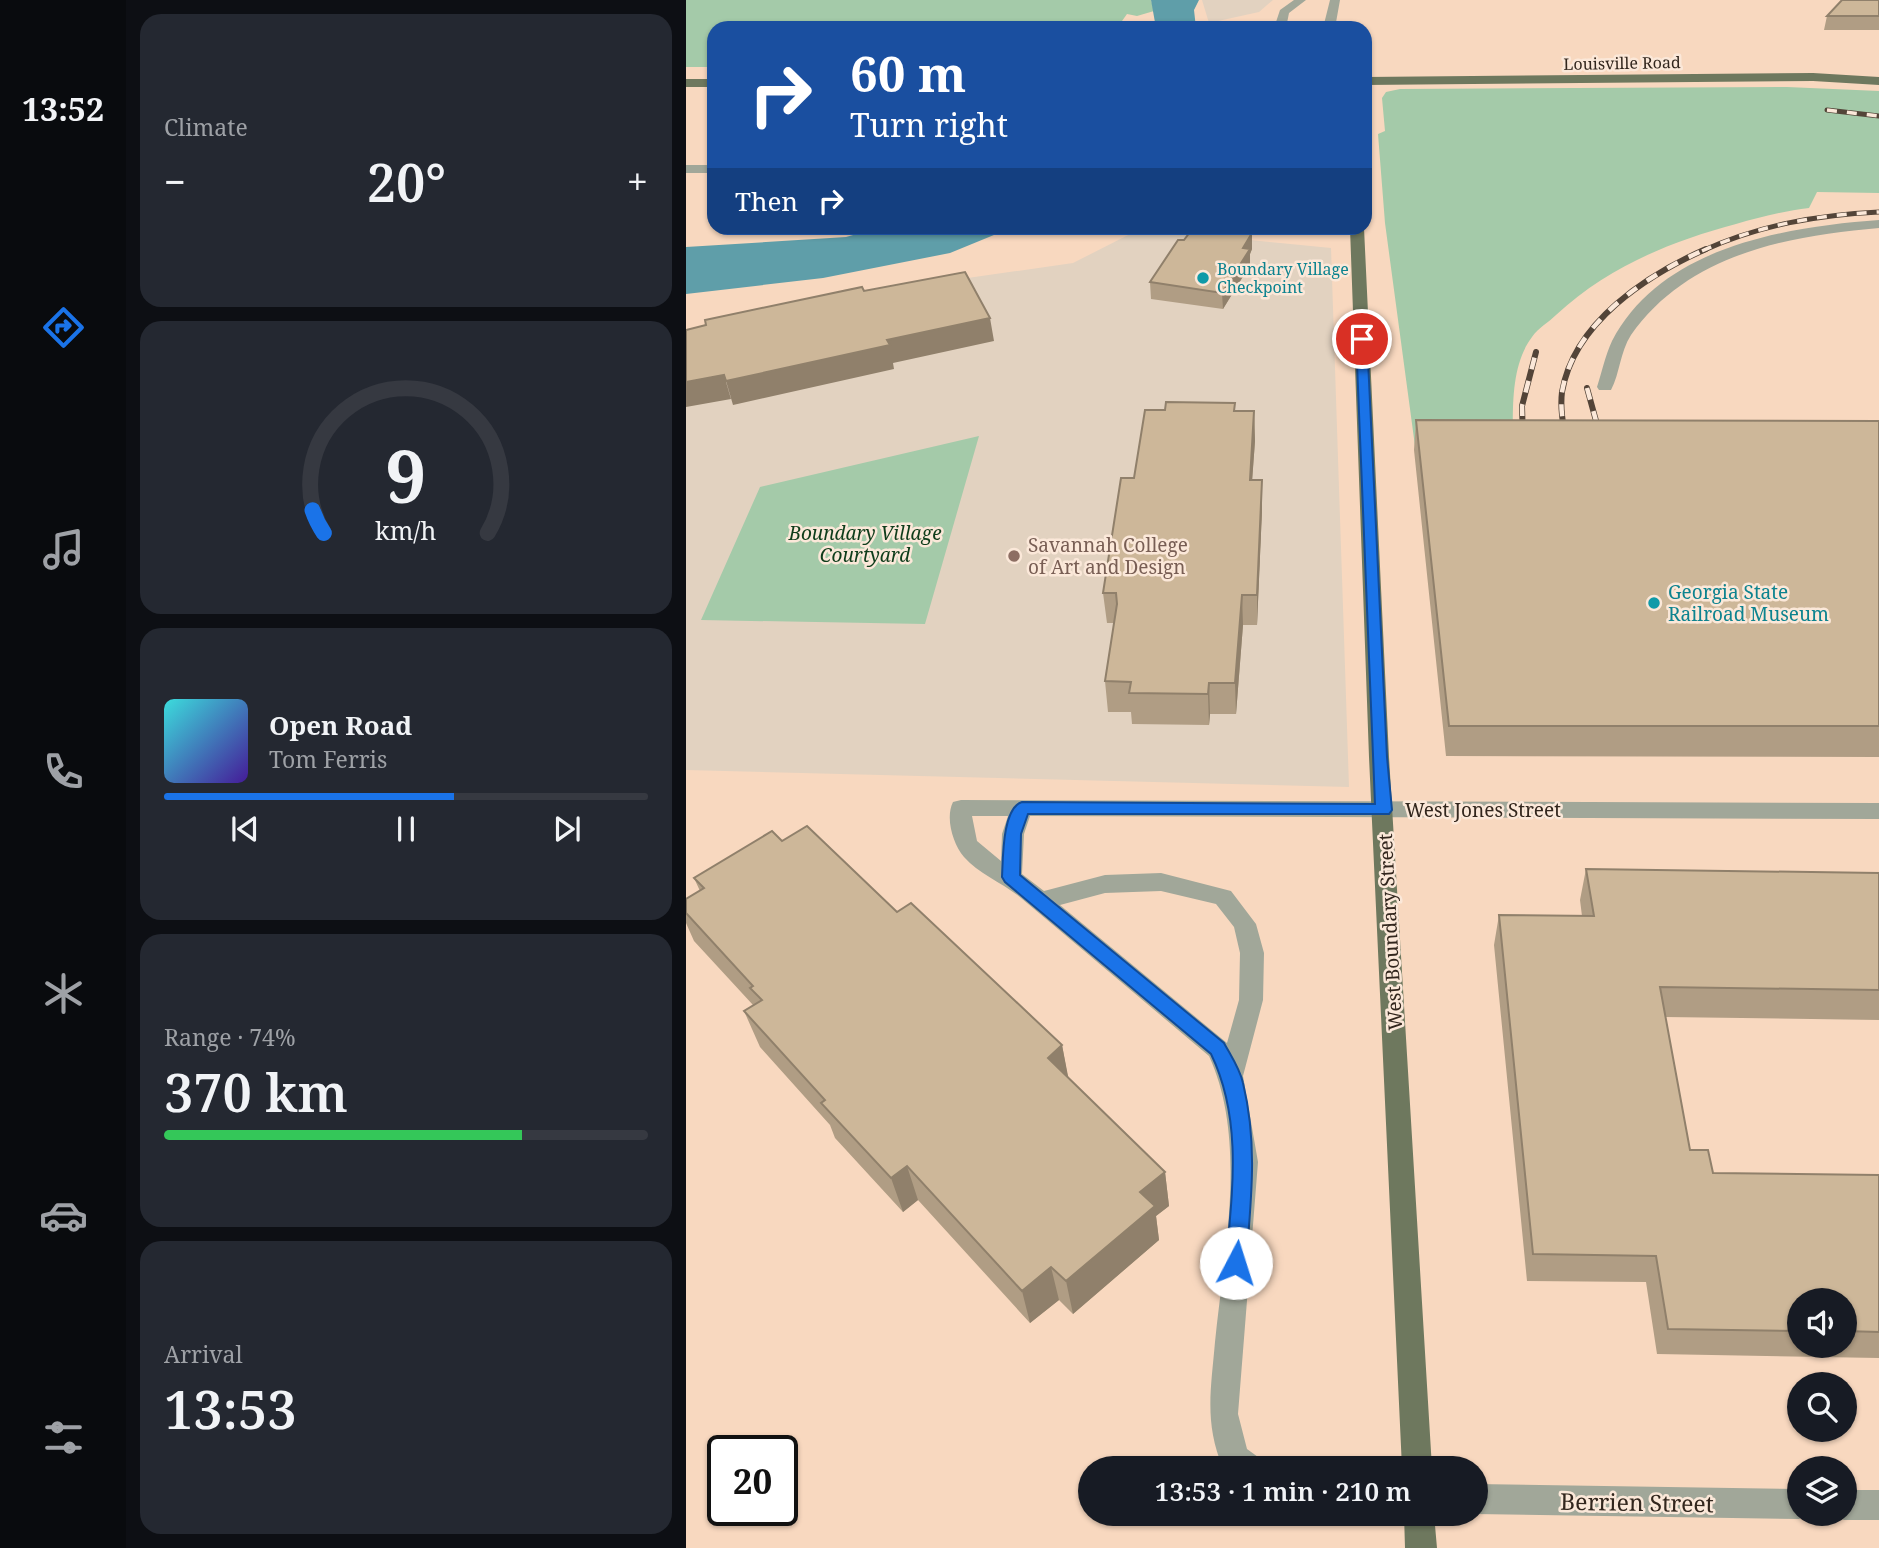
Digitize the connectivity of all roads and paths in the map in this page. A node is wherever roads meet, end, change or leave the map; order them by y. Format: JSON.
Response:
{"nodes":[{"id":1,"x":1301,"y":0,"type":"edge"},
{"id":2,"x":1335,"y":0,"type":"edge"},
{"id":3,"x":1282,"y":21,"type":"edge"},
{"id":4,"x":1330,"y":21,"type":"edge"},
{"id":5,"x":1372,"y":81,"type":"edge"},
{"id":6,"x":1879,"y":82,"type":"edge"},
{"id":7,"x":686,"y":83,"type":"edge"},
{"id":8,"x":707,"y":83,"type":"edge"},
{"id":9,"x":686,"y":169,"type":"edge"},
{"id":10,"x":707,"y":169,"type":"edge"},
{"id":11,"x":1879,"y":224,"type":"edge"},
{"id":12,"x":1357,"y":235,"type":"edge"},
{"id":13,"x":1605,"y":387,"type":"dead end"},
{"id":14,"x":1022,"y":808,"type":"junction"},
{"id":15,"x":1384,"y":810,"type":"junction"},
{"id":16,"x":1879,"y":811,"type":"edge"},
{"id":17,"x":1011,"y":877,"type":"junction"},
{"id":18,"x":1041,"y":901,"type":"junction"},
{"id":19,"x":1231,"y":1076,"type":"junction"},
{"id":20,"x":1238,"y":1456,"type":"edge"},
{"id":21,"x":1416,"y":1456,"type":"edge"},
{"id":22,"x":1488,"y":1499,"type":"edge"},
{"id":23,"x":1787,"y":1504,"type":"edge"},
{"id":24,"x":1857,"y":1505,"type":"edge"},
{"id":25,"x":1879,"y":1505,"type":"edge"},
{"id":26,"x":1420,"y":1526,"type":"edge"},
{"id":27,"x":1421,"y":1548,"type":"edge"}],
"edges":[{"from":1,"to":3,"type":"street"},
{"from":2,"to":4,"type":"street"},
{"from":5,"to":6,"type":"main road","name":"Louisville Road"},
{"from":7,"to":8,"type":"main road"},
{"from":9,"to":10,"type":"street"},
{"from":11,"to":13,"type":"street"},
{"from":12,"to":15,"type":"main road","name":"West Boundary Street"},
{"from":14,"to":15,"type":"street","name":"West Jones Street"},
{"from":14,"to":17,"type":"street"},
{"from":14,"to":17,"type":"street","name":"West Jones Street"},
{"from":15,"to":16,"type":"street","name":"West Jones Street"},
{"from":15,"to":21,"type":"main road","name":"West Boundary Street"},
{"from":17,"to":18,"type":"street"},
{"from":18,"to":19,"type":"street"},
{"from":18,"to":19,"type":"street"},
{"from":19,"to":20,"type":"street"},
{"from":22,"to":23,"type":"street","name":"Berrien Street"},
{"from":24,"to":25,"type":"street"},
{"from":26,"to":27,"type":"main road"}]}
